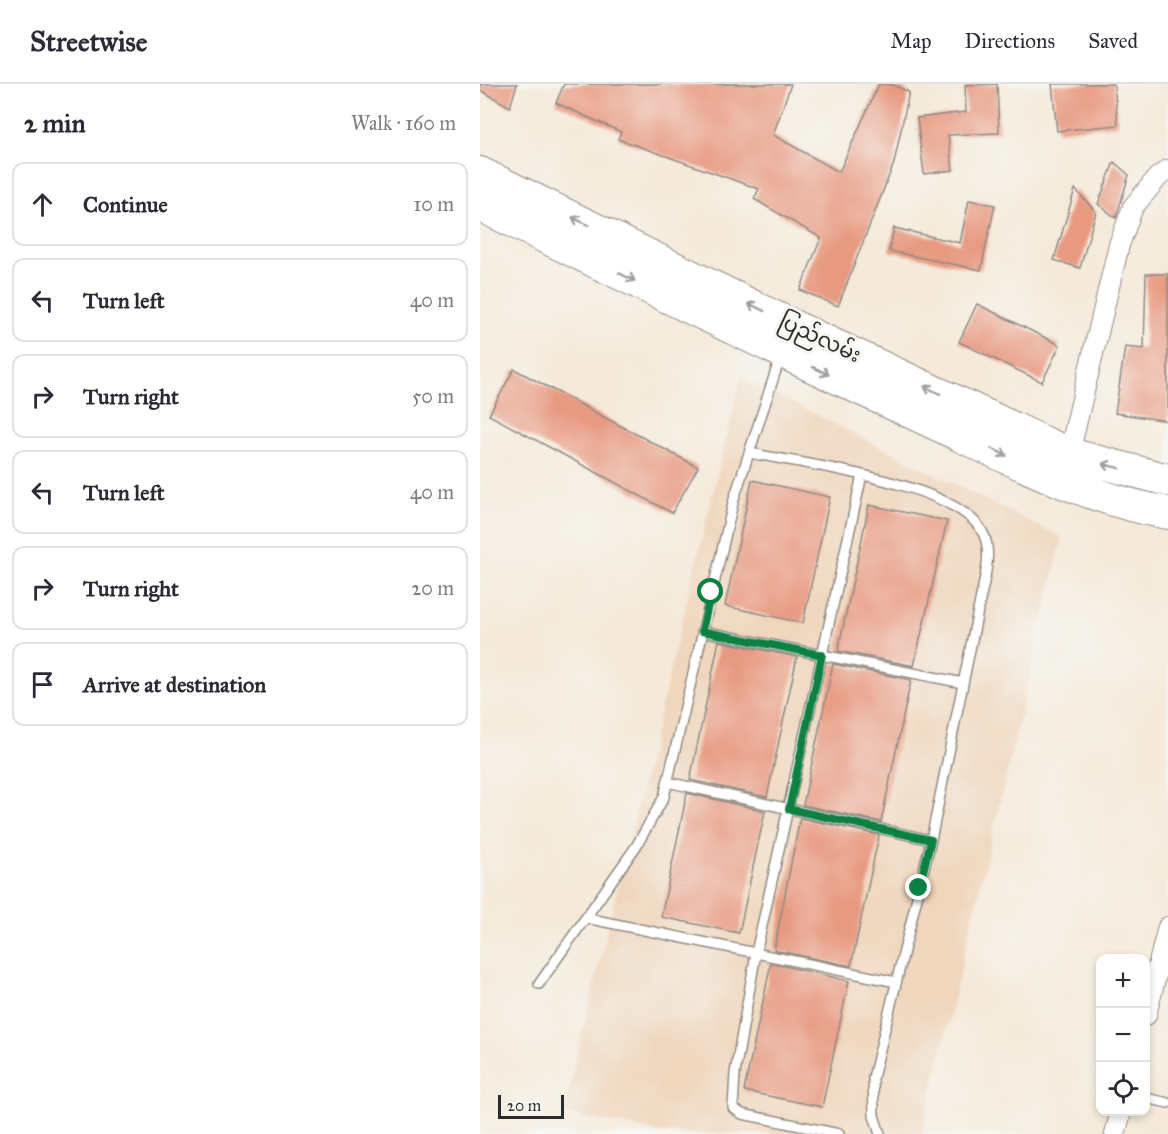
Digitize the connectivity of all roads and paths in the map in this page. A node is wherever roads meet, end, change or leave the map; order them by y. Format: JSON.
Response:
{"nodes":[{"id":1,"x":1168,"y":170,"type":"edge"},
{"id":2,"x":480,"y":173,"type":"edge"},
{"id":3,"x":480,"y":205,"type":"edge"},
{"id":4,"x":782,"y":353,"type":"junction"},
{"id":5,"x":750,"y":453,"type":"junction"},
{"id":6,"x":1069,"y":454,"type":"junction"},
{"id":7,"x":862,"y":475,"type":"junction"},
{"id":8,"x":1168,"y":480,"type":"edge"},
{"id":9,"x":1168,"y":513,"type":"edge"},
{"id":10,"x":702,"y":631,"type":"junction"},
{"id":11,"x":822,"y":655,"type":"junction"},
{"id":12,"x":963,"y":683,"type":"junction"},
{"id":13,"x":667,"y":782,"type":"junction"},
{"id":14,"x":789,"y":809,"type":"junction"},
{"id":15,"x":931,"y":840,"type":"junction"},
{"id":16,"x":586,"y":918,"type":"junction"},
{"id":17,"x":1168,"y":927,"type":"edge"},
{"id":18,"x":756,"y":953,"type":"junction"},
{"id":19,"x":896,"y":982,"type":"junction"},
{"id":20,"x":539,"y":984,"type":"dead end"},
{"id":21,"x":1148,"y":1008,"type":"edge"},
{"id":22,"x":1150,"y":1099,"type":"edge"},
{"id":23,"x":1168,"y":1103,"type":"edge"},
{"id":24,"x":1120,"y":1116,"type":"edge"},
{"id":25,"x":838,"y":1134,"type":"edge"},
{"id":26,"x":880,"y":1134,"type":"edge"},
{"id":27,"x":1115,"y":1134,"type":"edge"}],
"edges":[{"from":1,"to":6,"type":"street"},
{"from":6,"to":2,"type":"highway","name":"ပြည်လမ်း","one_way":true},
{"from":3,"to":4,"type":"highway","one_way":true},
{"from":4,"to":5,"type":"lane"},
{"from":4,"to":9,"type":"highway","one_way":true},
{"from":5,"to":7,"type":"lane"},
{"from":5,"to":10,"type":"lane"},
{"from":8,"to":6,"type":"highway","name":"ပြည်လမ်း","one_way":true},
{"from":7,"to":11,"type":"lane"},
{"from":7,"to":12,"type":"lane"},
{"from":10,"to":11,"type":"lane"},
{"from":10,"to":13,"type":"lane"},
{"from":11,"to":12,"type":"lane"},
{"from":11,"to":14,"type":"lane"},
{"from":12,"to":15,"type":"lane"},
{"from":13,"to":14,"type":"lane"},
{"from":13,"to":16,"type":"lane"},
{"from":14,"to":15,"type":"lane"},
{"from":14,"to":18,"type":"lane"},
{"from":15,"to":19,"type":"lane"},
{"from":16,"to":18,"type":"lane"},
{"from":16,"to":20,"type":"lane"},
{"from":17,"to":21,"type":"street"},
{"from":18,"to":19,"type":"lane"},
{"from":18,"to":25,"type":"lane"},
{"from":19,"to":26,"type":"lane"},
{"from":22,"to":23,"type":"lane"},
{"from":24,"to":27,"type":"street"}]}
